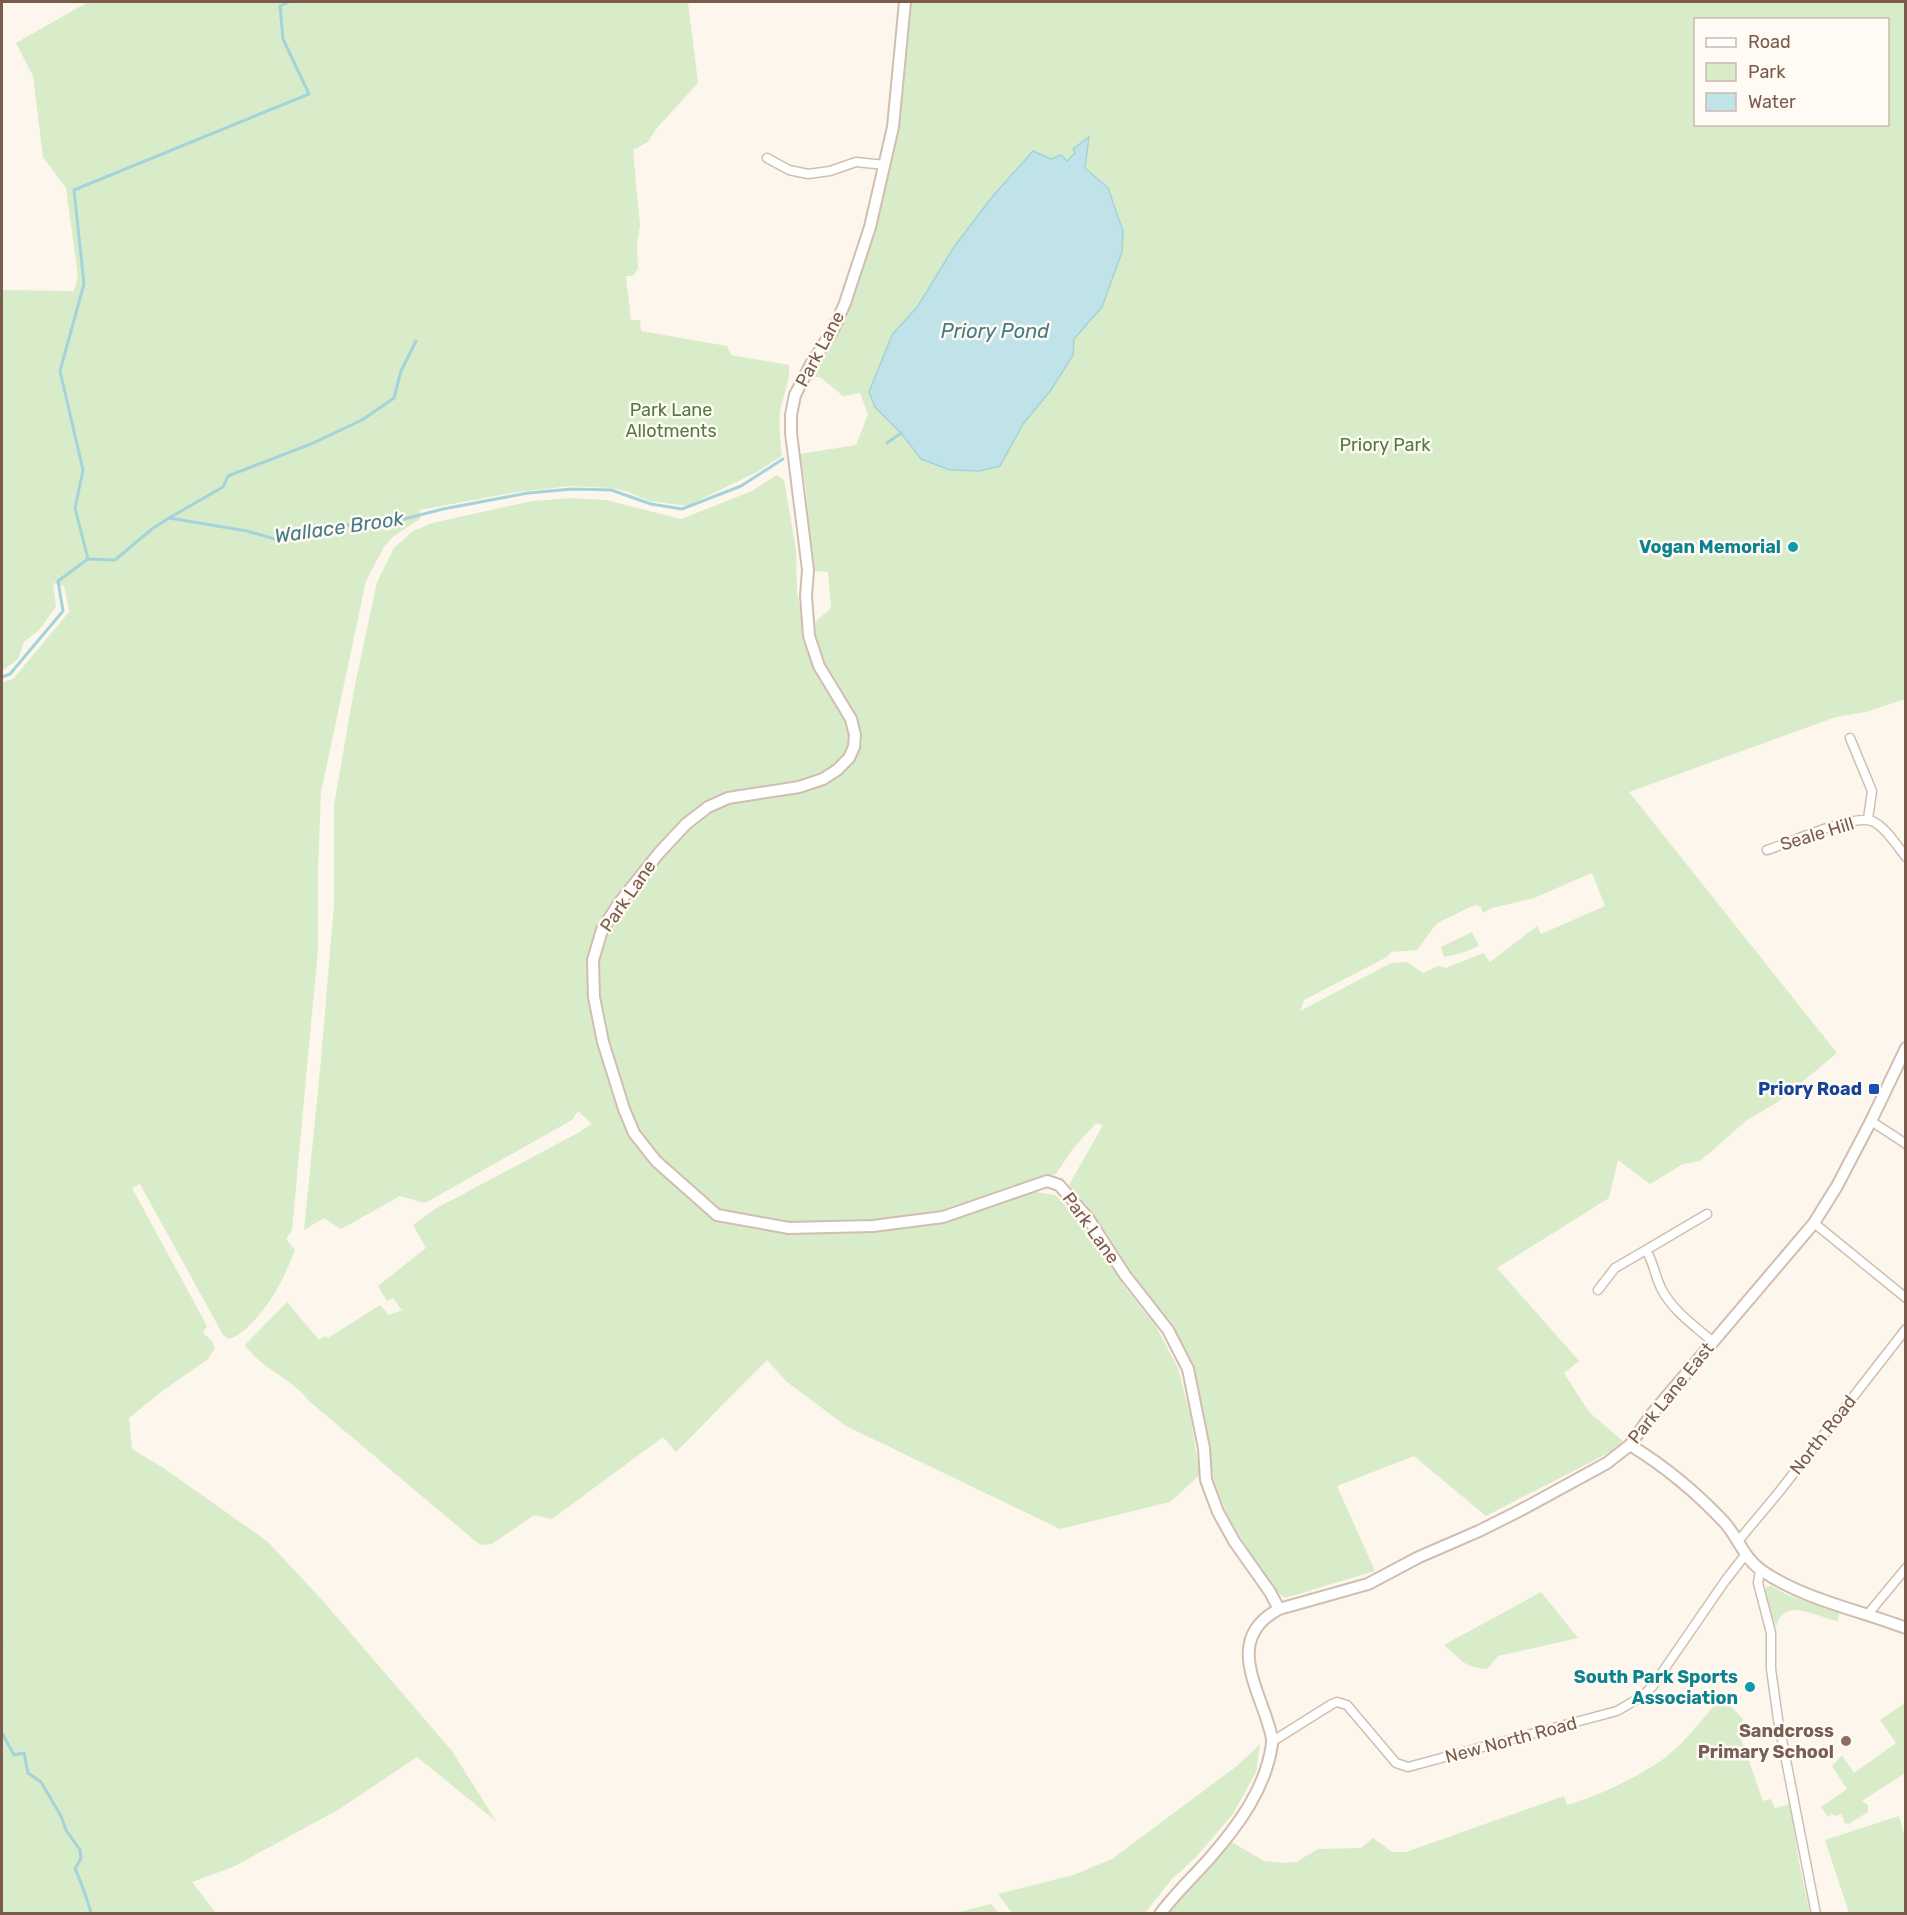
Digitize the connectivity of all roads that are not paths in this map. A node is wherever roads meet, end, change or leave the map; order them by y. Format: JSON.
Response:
{"nodes":[{"id":1,"x":905,"y":2,"type":"edge"},
{"id":2,"x":767,"y":158,"type":"dead end"},
{"id":3,"x":885,"y":165,"type":"junction"},
{"id":4,"x":1850,"y":738,"type":"dead end"},
{"id":5,"x":1868,"y":819,"type":"junction"},
{"id":6,"x":1767,"y":850,"type":"dead end"},
{"id":7,"x":1905,"y":857,"type":"edge"},
{"id":8,"x":1905,"y":1048,"type":"edge"},
{"id":9,"x":1871,"y":1120,"type":"junction"},
{"id":10,"x":1905,"y":1144,"type":"edge"},
{"id":11,"x":1707,"y":1214,"type":"dead end"},
{"id":12,"x":1814,"y":1223,"type":"junction"},
{"id":13,"x":1646,"y":1250,"type":"junction"},
{"id":14,"x":1598,"y":1290,"type":"dead end"},
{"id":15,"x":1905,"y":1298,"type":"edge"},
{"id":16,"x":1905,"y":1329,"type":"edge"},
{"id":17,"x":1713,"y":1342,"type":"junction"},
{"id":18,"x":1630,"y":1445,"type":"junction"},
{"id":19,"x":1739,"y":1540,"type":"junction"},
{"id":20,"x":1746,"y":1554,"type":"junction"},
{"id":21,"x":1905,"y":1568,"type":"edge"},
{"id":22,"x":1760,"y":1570,"type":"junction"},
{"id":23,"x":1279,"y":1609,"type":"junction"},
{"id":24,"x":1868,"y":1614,"type":"junction"},
{"id":25,"x":1905,"y":1628,"type":"edge"},
{"id":26,"x":1273,"y":1741,"type":"junction"},
{"id":27,"x":1160,"y":1914,"type":"edge"},
{"id":28,"x":1816,"y":1914,"type":"edge"}],
"edges":[{"from":1,"to":3,"type":"street","name":"Park Lane"},
{"from":2,"to":3,"type":"street"},
{"from":3,"to":23,"type":"street","name":"Park Lane"},
{"from":4,"to":5,"type":"street","name":"Seale Hill"},
{"from":5,"to":6,"type":"street","name":"Seale Hill"},
{"from":5,"to":7,"type":"street","name":"Seale Hill"},
{"from":8,"to":9,"type":"street","name":"Park Lane East"},
{"from":9,"to":10,"type":"street"},
{"from":9,"to":12,"type":"street","name":"Park Lane East"},
{"from":11,"to":13,"type":"street"},
{"from":12,"to":15,"type":"street"},
{"from":12,"to":17,"type":"street","name":"Park Lane East"},
{"from":13,"to":14,"type":"street"},
{"from":13,"to":17,"type":"street"},
{"from":16,"to":19,"type":"street","name":"North Road"},
{"from":17,"to":18,"type":"street","name":"Park Lane East"},
{"from":18,"to":19,"type":"street"},
{"from":18,"to":23,"type":"street","name":"Park Lane East"},
{"from":19,"to":20,"type":"street"},
{"from":20,"to":22,"type":"street"},
{"from":20,"to":26,"type":"street","name":"New North Road"},
{"from":21,"to":24,"type":"street"},
{"from":22,"to":24,"type":"street"},
{"from":22,"to":28,"type":"street"},
{"from":23,"to":26,"type":"street"},
{"from":24,"to":25,"type":"street"},
{"from":26,"to":27,"type":"street"}]}
